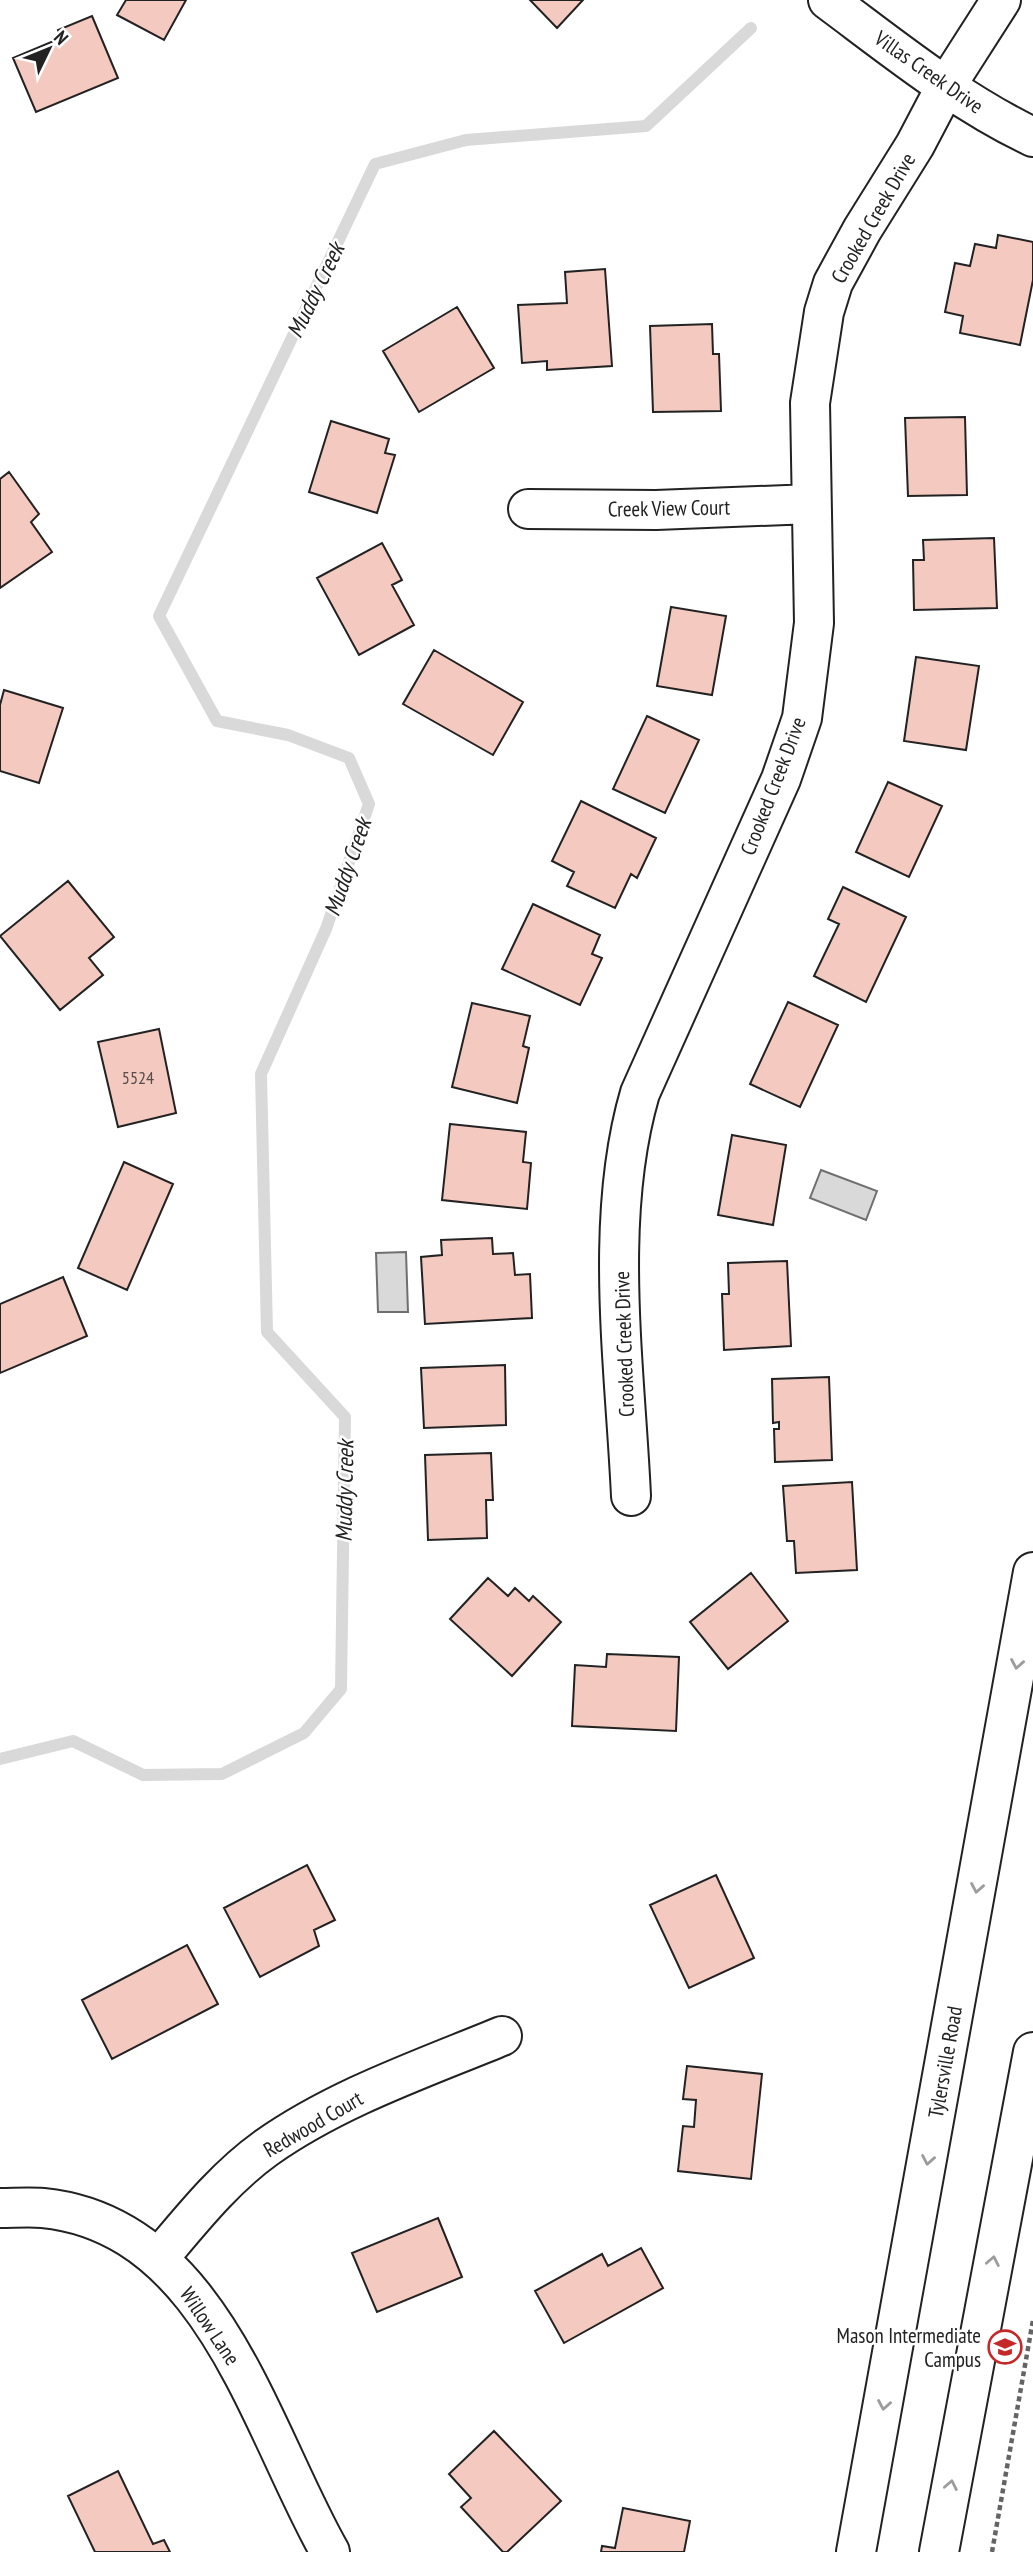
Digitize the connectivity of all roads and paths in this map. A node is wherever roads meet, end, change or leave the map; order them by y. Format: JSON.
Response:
{"nodes":[{"id":1,"x":828,"y":0,"type":"edge"},
{"id":2,"x":1001,"y":0,"type":"edge"},
{"id":3,"x":946,"y":86,"type":"junction"},
{"id":4,"x":1033,"y":137,"type":"edge"},
{"id":5,"x":811,"y":503,"type":"junction"},
{"id":6,"x":528,"y":509,"type":"dead end"},
{"id":7,"x":631,"y":1496,"type":"dead end"},
{"id":8,"x":1033,"y":1572,"type":"edge"},
{"id":9,"x":502,"y":2036,"type":"dead end"},
{"id":10,"x":1033,"y":2052,"type":"edge"},
{"id":11,"x":0,"y":2208,"type":"edge"},
{"id":12,"x":158,"y":2259,"type":"junction"},
{"id":13,"x":1033,"y":2320,"type":"edge"},
{"id":14,"x":330,"y":2552,"type":"edge"},
{"id":15,"x":856,"y":2552,"type":"edge"},
{"id":16,"x":939,"y":2552,"type":"edge"},
{"id":17,"x":992,"y":2552,"type":"edge"}],
"edges":[{"from":1,"to":3,"type":"street","name":"Villas Creek Drive"},
{"from":2,"to":3,"type":"street","name":"Crooked Creek Drive"},
{"from":3,"to":4,"type":"street","name":"Villas Creek Drive"},
{"from":3,"to":5,"type":"street","name":"Crooked Creek Drive"},
{"from":5,"to":6,"type":"street","name":"Creek View Court"},
{"from":5,"to":7,"type":"street","name":"Crooked Creek Drive"},
{"from":8,"to":15,"type":"street","name":"Tylersville Road","one_way":true},
{"from":9,"to":12,"type":"street","name":"Redwood Court"},
{"from":16,"to":10,"type":"street","one_way":true},
{"from":11,"to":12,"type":"street","name":"Willow Lane"},
{"from":12,"to":14,"type":"street","name":"Willow Lane"},
{"from":13,"to":17,"type":"path"}]}
